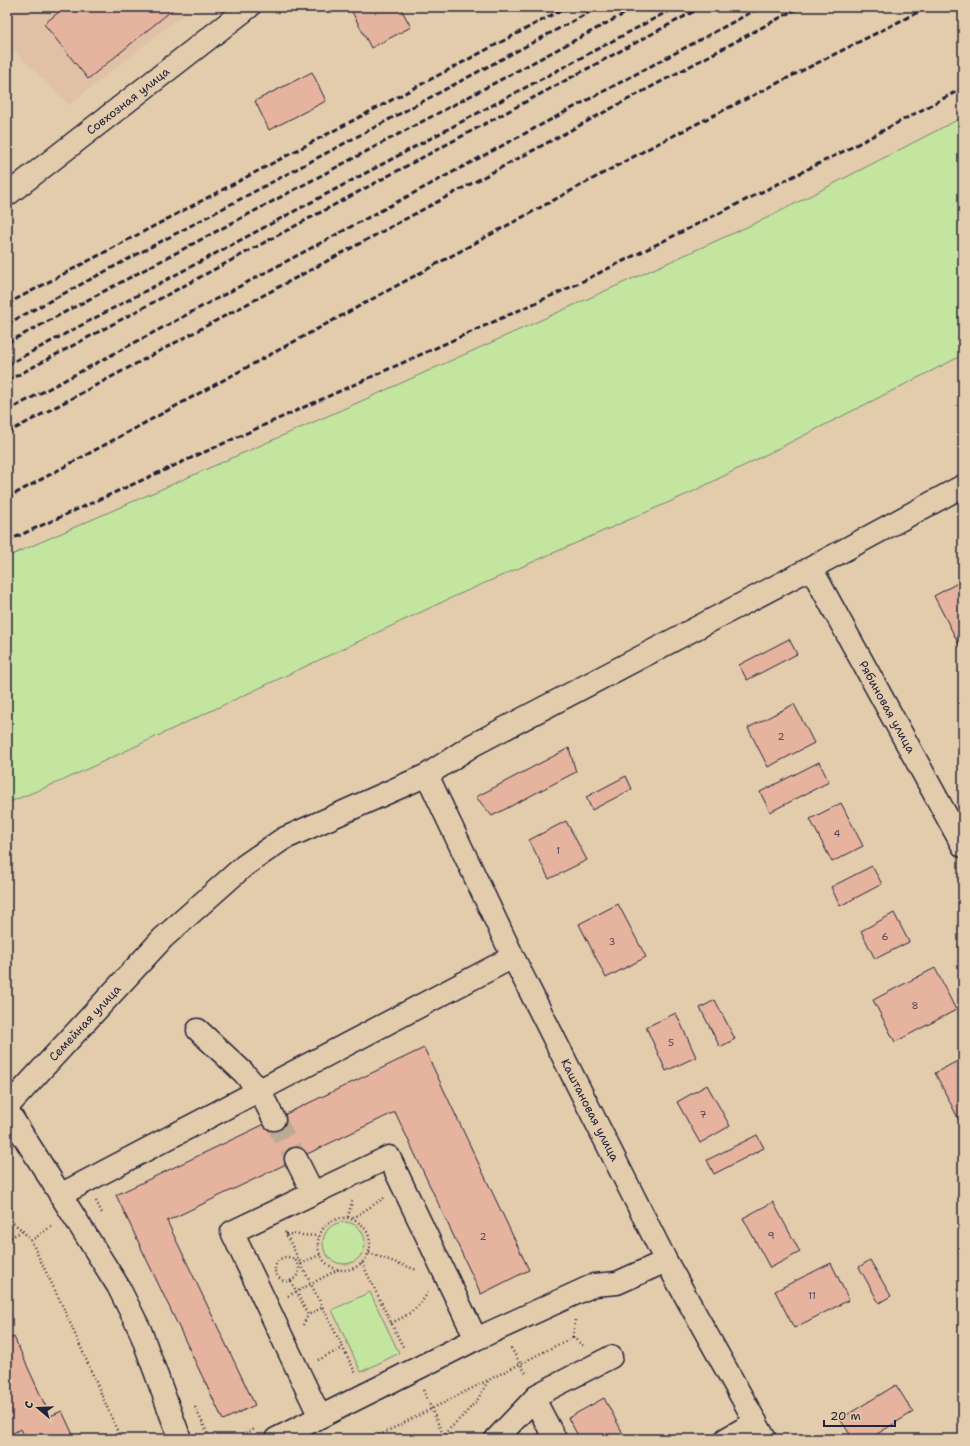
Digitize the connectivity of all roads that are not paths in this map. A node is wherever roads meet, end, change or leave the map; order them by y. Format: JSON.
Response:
{"nodes":[{"id":1,"x":249,"y":7,"type":"edge"},
{"id":2,"x":7,"y":195,"type":"edge"},
{"id":3,"x":963,"y":486,"type":"edge"},
{"id":4,"x":811,"y":568,"type":"junction"},
{"id":5,"x":427,"y":775,"type":"junction"},
{"id":6,"x":963,"y":846,"type":"edge"},
{"id":7,"x":513,"y":957,"type":"junction"},
{"id":8,"x":198,"y":1030,"type":"dead end"},
{"id":9,"x":259,"y":1090,"type":"junction"},
{"id":10,"x":7,"y":1109,"type":"edge"},
{"id":11,"x":274,"y":1119,"type":"tunnel mouth"},
{"id":12,"x":296,"y":1159,"type":"tunnel mouth"},
{"id":13,"x":313,"y":1193,"type":"junction"},
{"id":14,"x":60,"y":1195,"type":"junction"},
{"id":15,"x":666,"y":1261,"type":"junction"},
{"id":16,"x":476,"y":1339,"type":"junction"},
{"id":17,"x":611,"y":1357,"type":"dead end"},
{"id":18,"x":536,"y":1397,"type":"junction"},
{"id":19,"x":320,"y":1417,"type":"junction"},
{"id":20,"x":760,"y":1431,"type":"edge"},
{"id":21,"x":180,"y":1439,"type":"edge"},
{"id":22,"x":276,"y":1439,"type":"edge"},
{"id":23,"x":496,"y":1439,"type":"edge"},
{"id":24,"x":555,"y":1439,"type":"edge"},
{"id":25,"x":726,"y":1439,"type":"edge"}],
"edges":[{"from":1,"to":2,"type":"street","name":"Совхозная улица"},
{"from":3,"to":4,"type":"street","name":"Семейная улица"},
{"from":4,"to":5,"type":"street","name":"Семейная улица"},
{"from":4,"to":6,"type":"street","name":"Рябиновая улица"},
{"from":5,"to":7,"type":"street","name":"Каштановая улица"},
{"from":5,"to":10,"type":"street","name":"Семейная улица"},
{"from":7,"to":9,"type":"street"},
{"from":7,"to":15,"type":"street","name":"Каштановая улица"},
{"from":8,"to":9,"type":"street"},
{"from":9,"to":11,"type":"street"},
{"from":9,"to":14,"type":"street"},
{"from":10,"to":14,"type":"street"},
{"from":12,"to":13,"type":"street"},
{"from":13,"to":16,"type":"street"},
{"from":13,"to":19,"type":"street"},
{"from":14,"to":21,"type":"street"},
{"from":15,"to":16,"type":"street"},
{"from":15,"to":20,"type":"street","name":"Каштановая улица"},
{"from":16,"to":19,"type":"street"},
{"from":17,"to":18,"type":"street"},
{"from":18,"to":23,"type":"street"},
{"from":18,"to":24,"type":"street"},
{"from":19,"to":22,"type":"street"},
{"from":20,"to":25,"type":"street"}]}
